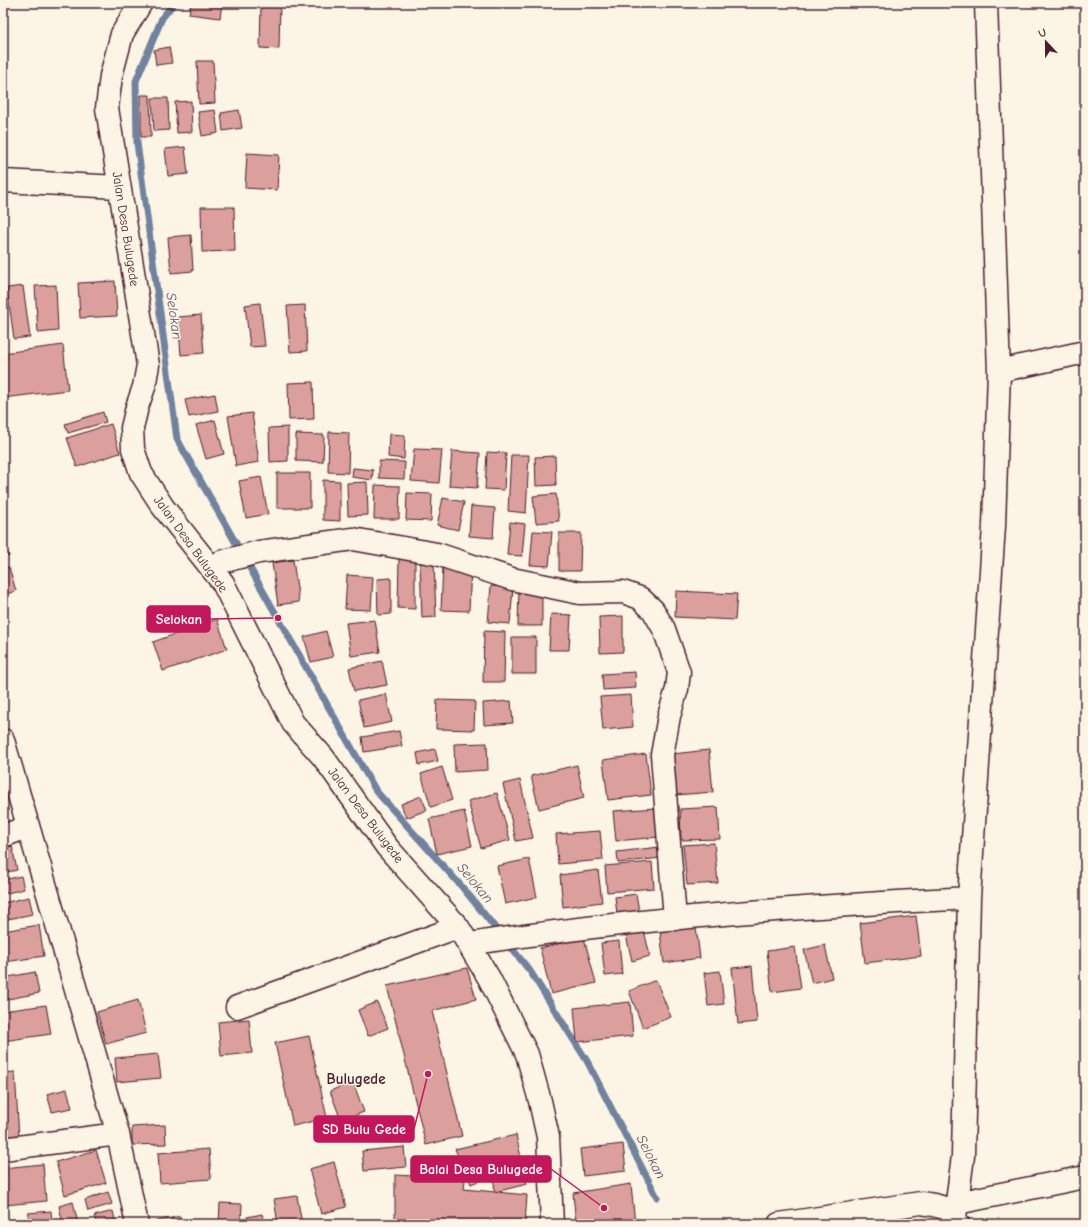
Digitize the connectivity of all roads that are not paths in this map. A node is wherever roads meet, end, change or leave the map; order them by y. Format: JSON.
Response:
{"nodes":[{"id":1,"x":141,"y":3,"type":"edge"},
{"id":2,"x":986,"y":3,"type":"edge"},
{"id":3,"x":3,"y":181,"type":"edge"},
{"id":4,"x":119,"y":187,"type":"junction"},
{"id":5,"x":1085,"y":352,"type":"edge"},
{"id":6,"x":999,"y":371,"type":"junction"},
{"id":7,"x":216,"y":565,"type":"junction"},
{"id":8,"x":3,"y":740,"type":"edge"},
{"id":9,"x":27,"y":826,"type":"junction"},
{"id":10,"x":3,"y":836,"type":"edge"},
{"id":11,"x":969,"y":898,"type":"junction"},
{"id":12,"x":675,"y":919,"type":"junction"},
{"id":13,"x":463,"y":936,"type":"junction"},
{"id":14,"x":237,"y":1007,"type":"dead end"},
{"id":15,"x":118,"y":1134,"type":"junction"},
{"id":16,"x":3,"y":1149,"type":"edge"},
{"id":17,"x":1085,"y":1177,"type":"edge"},
{"id":18,"x":957,"y":1214,"type":"edge"},
{"id":19,"x":137,"y":1224,"type":"edge"},
{"id":20,"x":552,"y":1224,"type":"edge"},
{"id":21,"x":779,"y":1224,"type":"edge"}],
"edges":[{"from":1,"to":4,"type":"street","name":"Jalan Desa Bulugede"},
{"from":2,"to":6,"type":"street"},
{"from":3,"to":4,"type":"street"},
{"from":4,"to":7,"type":"street","name":"Jalan Desa Bulugede"},
{"from":5,"to":6,"type":"street"},
{"from":6,"to":11,"type":"street"},
{"from":7,"to":12,"type":"street"},
{"from":7,"to":13,"type":"street","name":"Jalan Desa Bulugede"},
{"from":8,"to":9,"type":"street"},
{"from":9,"to":10,"type":"street"},
{"from":9,"to":15,"type":"street"},
{"from":11,"to":12,"type":"street"},
{"from":11,"to":18,"type":"street"},
{"from":12,"to":13,"type":"street"},
{"from":13,"to":14,"type":"street"},
{"from":13,"to":20,"type":"street","name":"Jalan Desa Bulugede"},
{"from":15,"to":16,"type":"street"},
{"from":15,"to":19,"type":"street"},
{"from":17,"to":18,"type":"street"},
{"from":18,"to":21,"type":"street"}]}
